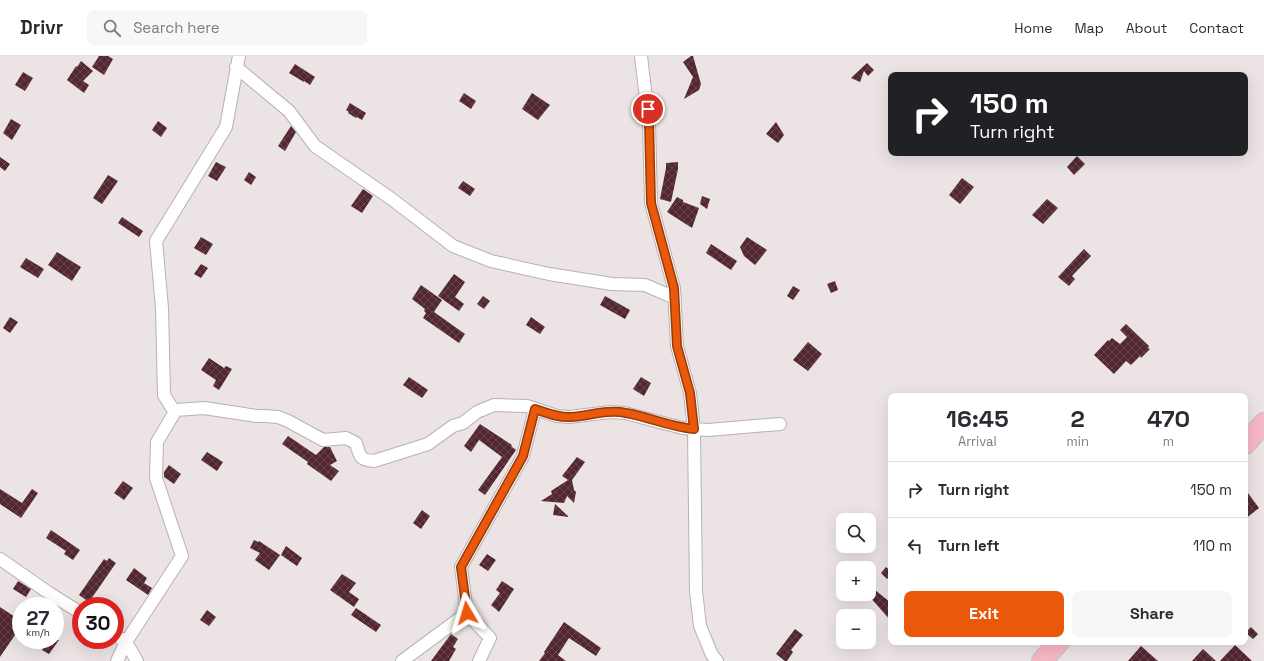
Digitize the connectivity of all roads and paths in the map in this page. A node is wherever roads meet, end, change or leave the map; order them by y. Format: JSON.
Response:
{"nodes":[{"id":1,"x":641,"y":56,"type":"edge"},
{"id":2,"x":237,"y":61,"type":"edge"},
{"id":3,"x":675,"y":298,"type":"junction"},
{"id":4,"x":172,"y":408,"type":"dead end"},
{"id":5,"x":535,"y":409,"type":"junction"},
{"id":6,"x":1264,"y":423,"type":"edge"},
{"id":7,"x":780,"y":424,"type":"dead end"},
{"id":8,"x":694,"y":429,"type":"junction"},
{"id":9,"x":1248,"y":441,"type":"edge"},
{"id":10,"x":0,"y":559,"type":"edge"},
{"id":11,"x":72,"y":607,"type":"edge"},
{"id":12,"x":467,"y":613,"type":"junction"},
{"id":13,"x":126,"y":642,"type":"junction"},
{"id":14,"x":1056,"y":645,"type":"edge"},
{"id":15,"x":117,"y":661,"type":"edge"},
{"id":16,"x":137,"y":661,"type":"edge"},
{"id":17,"x":402,"y":661,"type":"edge"},
{"id":18,"x":478,"y":661,"type":"edge"},
{"id":19,"x":717,"y":661,"type":"edge"},
{"id":20,"x":1042,"y":661,"type":"edge"}],
"edges":[{"from":1,"to":3,"type":"street"},
{"from":2,"to":3,"type":"street"},
{"from":2,"to":4,"type":"street"},
{"from":3,"to":8,"type":"street"},
{"from":5,"to":8,"type":"street"},
{"from":5,"to":12,"type":"street"},
{"from":5,"to":13,"type":"street"},
{"from":6,"to":9,"type":"highway"},
{"from":7,"to":8,"type":"street"},
{"from":8,"to":19,"type":"street"},
{"from":10,"to":11,"type":"street"},
{"from":12,"to":17,"type":"street"},
{"from":12,"to":18,"type":"street"},
{"from":13,"to":15,"type":"street"},
{"from":13,"to":16,"type":"street"},
{"from":14,"to":20,"type":"highway"}]}
